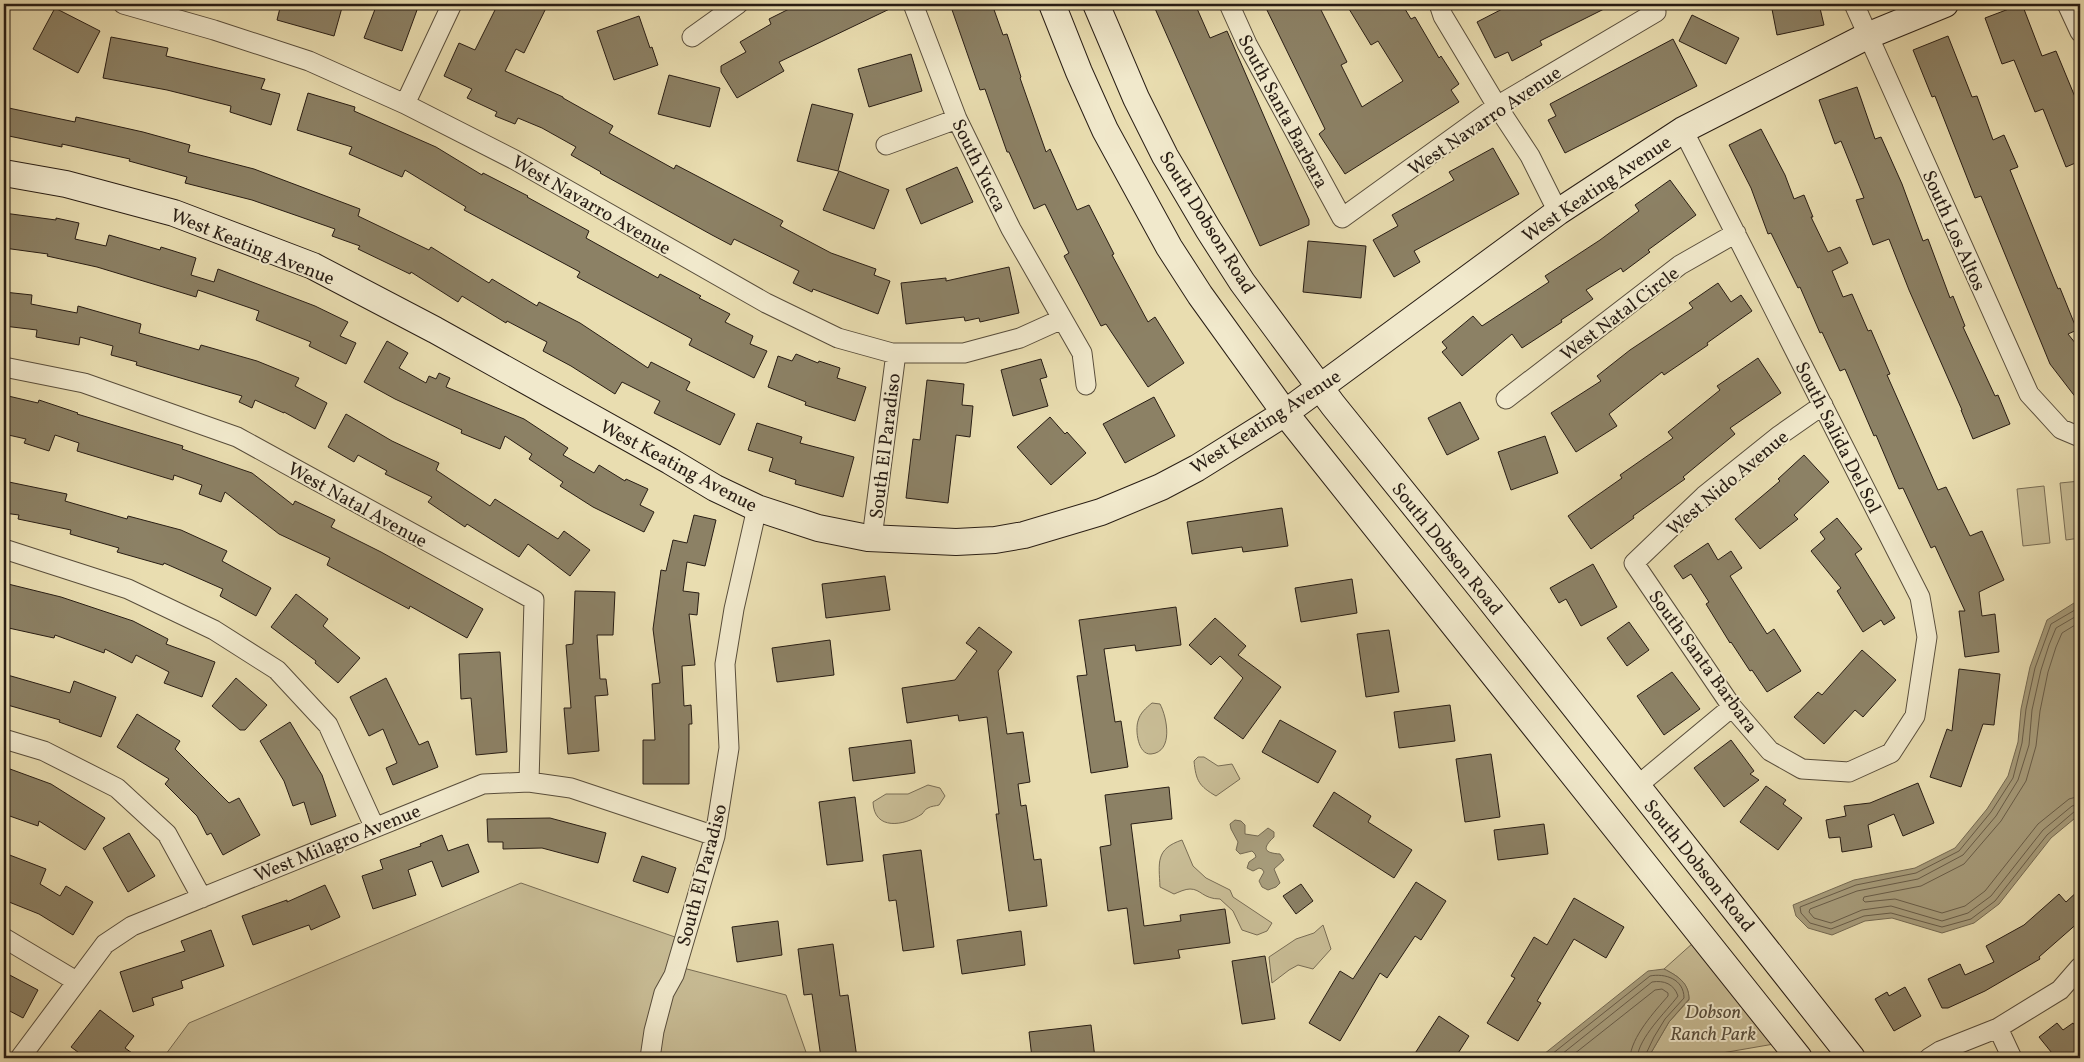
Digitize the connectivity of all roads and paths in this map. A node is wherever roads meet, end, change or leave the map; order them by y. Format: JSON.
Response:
{"nodes":[{"id":1,"x":123,"y":4,"type":"edge"},
{"id":2,"x":452,"y":4,"type":"edge"},
{"id":3,"x":738,"y":4,"type":"edge"},
{"id":4,"x":913,"y":4,"type":"edge"},
{"id":5,"x":1052,"y":4,"type":"edge"},
{"id":6,"x":1096,"y":4,"type":"edge"},
{"id":7,"x":1229,"y":4,"type":"edge"},
{"id":8,"x":1439,"y":4,"type":"edge"},
{"id":9,"x":1854,"y":4,"type":"edge"},
{"id":10,"x":1945,"y":4,"type":"edge"},
{"id":11,"x":2067,"y":4,"type":"edge"},
{"id":12,"x":1656,"y":8,"type":"edge"},
{"id":13,"x":2080,"y":32,"type":"edge"},
{"id":14,"x":1867,"y":36,"type":"junction"},
{"id":15,"x":692,"y":37,"type":"dead end"},
{"id":16,"x":405,"y":104,"type":"junction"},
{"id":17,"x":1497,"y":106,"type":"junction"},
{"id":18,"x":956,"y":119,"type":"junction"},
{"id":19,"x":1683,"y":130,"type":"junction"},
{"id":20,"x":886,"y":145,"type":"dead end"},
{"id":21,"x":4,"y":173,"type":"edge"},
{"id":22,"x":1558,"y":212,"type":"junction"},
{"id":23,"x":1342,"y":218,"type":"joint"},
{"id":24,"x":1736,"y":234,"type":"junction"},
{"id":25,"x":1062,"y":319,"type":"junction"},
{"id":26,"x":896,"y":353,"type":"junction"},
{"id":27,"x":4,"y":367,"type":"edge"},
{"id":28,"x":1086,"y":385,"type":"dead end"},
{"id":29,"x":1319,"y":387,"type":"junction"},
{"id":30,"x":1506,"y":399,"type":"dead end"},
{"id":31,"x":1823,"y":405,"type":"junction"},
{"id":32,"x":1284,"y":413,"type":"junction"},
{"id":33,"x":2080,"y":437,"type":"edge"},
{"id":34,"x":757,"y":508,"type":"junction"},
{"id":35,"x":872,"y":538,"type":"junction"},
{"id":36,"x":4,"y":549,"type":"edge"},
{"id":37,"x":1634,"y":563,"type":"joint"},
{"id":38,"x":1732,"y":707,"type":"junction"},
{"id":39,"x":4,"y":739,"type":"edge"},
{"id":40,"x":1891,"y":754,"type":"joint"},
{"id":41,"x":529,"y":782,"type":"junction"},
{"id":42,"x":1637,"y":786,"type":"junction"},
{"id":43,"x":374,"y":826,"type":"junction"},
{"id":44,"x":715,"y":836,"type":"junction"},
{"id":45,"x":202,"y":898,"type":"junction"},
{"id":46,"x":4,"y":938,"type":"edge"},
{"id":47,"x":2080,"y":967,"type":"edge"},
{"id":48,"x":76,"y":981,"type":"junction"},
{"id":49,"x":1998,"y":1028,"type":"junction"},
{"id":50,"x":1840,"y":1054,"type":"edge"},
{"id":51,"x":652,"y":1055,"type":"edge"},
{"id":52,"x":20,"y":1058,"type":"edge"},
{"id":53,"x":1799,"y":1058,"type":"edge"},
{"id":54,"x":1929,"y":1058,"type":"edge"},
{"id":55,"x":2012,"y":1058,"type":"edge"}],
"edges":[{"from":1,"to":16,"type":"street","name":"West Navarro Avenue"},
{"from":2,"to":16,"type":"street"},
{"from":3,"to":15,"type":"street"},
{"from":4,"to":18,"type":"street","name":"South Yucca"},
{"from":5,"to":32,"type":"main road"},
{"from":6,"to":29,"type":"main road","name":"South Dobson Road"},
{"from":7,"to":23,"type":"street","name":"South Santa Barbara"},
{"from":8,"to":17,"type":"street"},
{"from":9,"to":14,"type":"street","name":"South Los Altos"},
{"from":10,"to":14,"type":"main road","name":"West Keating Avenue"},
{"from":11,"to":13,"type":"street"},
{"from":12,"to":17,"type":"street","name":"West Navarro Avenue"},
{"from":14,"to":19,"type":"main road","name":"West Keating Avenue"},
{"from":14,"to":33,"type":"street","name":"South Los Altos"},
{"from":16,"to":26,"type":"street","name":"West Navarro Avenue"},
{"from":17,"to":22,"type":"street"},
{"from":17,"to":23,"type":"street","name":"West Navarro Avenue"},
{"from":18,"to":20,"type":"street"},
{"from":18,"to":25,"type":"street","name":"South Yucca"},
{"from":19,"to":22,"type":"main road","name":"West Keating Avenue"},
{"from":19,"to":24,"type":"street","name":"South Salida Del Sol"},
{"from":21,"to":34,"type":"main road","name":"West Keating Avenue"},
{"from":22,"to":29,"type":"main road","name":"West Keating Avenue"},
{"from":24,"to":30,"type":"street","name":"West Natal Circle"},
{"from":24,"to":31,"type":"street","name":"South Salida Del Sol"},
{"from":25,"to":26,"type":"street","name":"West Navarro Avenue"},
{"from":25,"to":28,"type":"street","name":"South Yucca"},
{"from":26,"to":35,"type":"street","name":"South El Paradiso"},
{"from":27,"to":41,"type":"street","name":"West Natal Avenue"},
{"from":29,"to":32,"type":"main road","name":"West Keating Avenue"},
{"from":29,"to":42,"type":"main road","name":"South Dobson Road"},
{"from":31,"to":37,"type":"street","name":"West Nido Avenue"},
{"from":31,"to":40,"type":"street","name":"South Salida Del Sol"},
{"from":32,"to":35,"type":"main road","name":"West Keating Avenue"},
{"from":32,"to":53,"type":"main road"},
{"from":34,"to":35,"type":"main road","name":"West Keating Avenue"},
{"from":34,"to":44,"type":"street","name":"South El Paradiso"},
{"from":36,"to":43,"type":"street"},
{"from":37,"to":38,"type":"street","name":"South Santa Barbara"},
{"from":38,"to":40,"type":"street","name":"South Santa Barbara"},
{"from":38,"to":42,"type":"street"},
{"from":39,"to":45,"type":"street"},
{"from":41,"to":43,"type":"street","name":"West Milagro Avenue"},
{"from":41,"to":44,"type":"street","name":"West Milagro Avenue"},
{"from":42,"to":50,"type":"main road","name":"South Dobson Road"},
{"from":43,"to":45,"type":"street","name":"West Milagro Avenue"},
{"from":44,"to":51,"type":"street","name":"South El Paradiso"},
{"from":45,"to":48,"type":"street","name":"West Milagro Avenue"},
{"from":46,"to":48,"type":"street"},
{"from":47,"to":49,"type":"street"},
{"from":48,"to":52,"type":"street","name":"West Milagro Avenue"},
{"from":49,"to":54,"type":"street"},
{"from":49,"to":55,"type":"street"}]}
